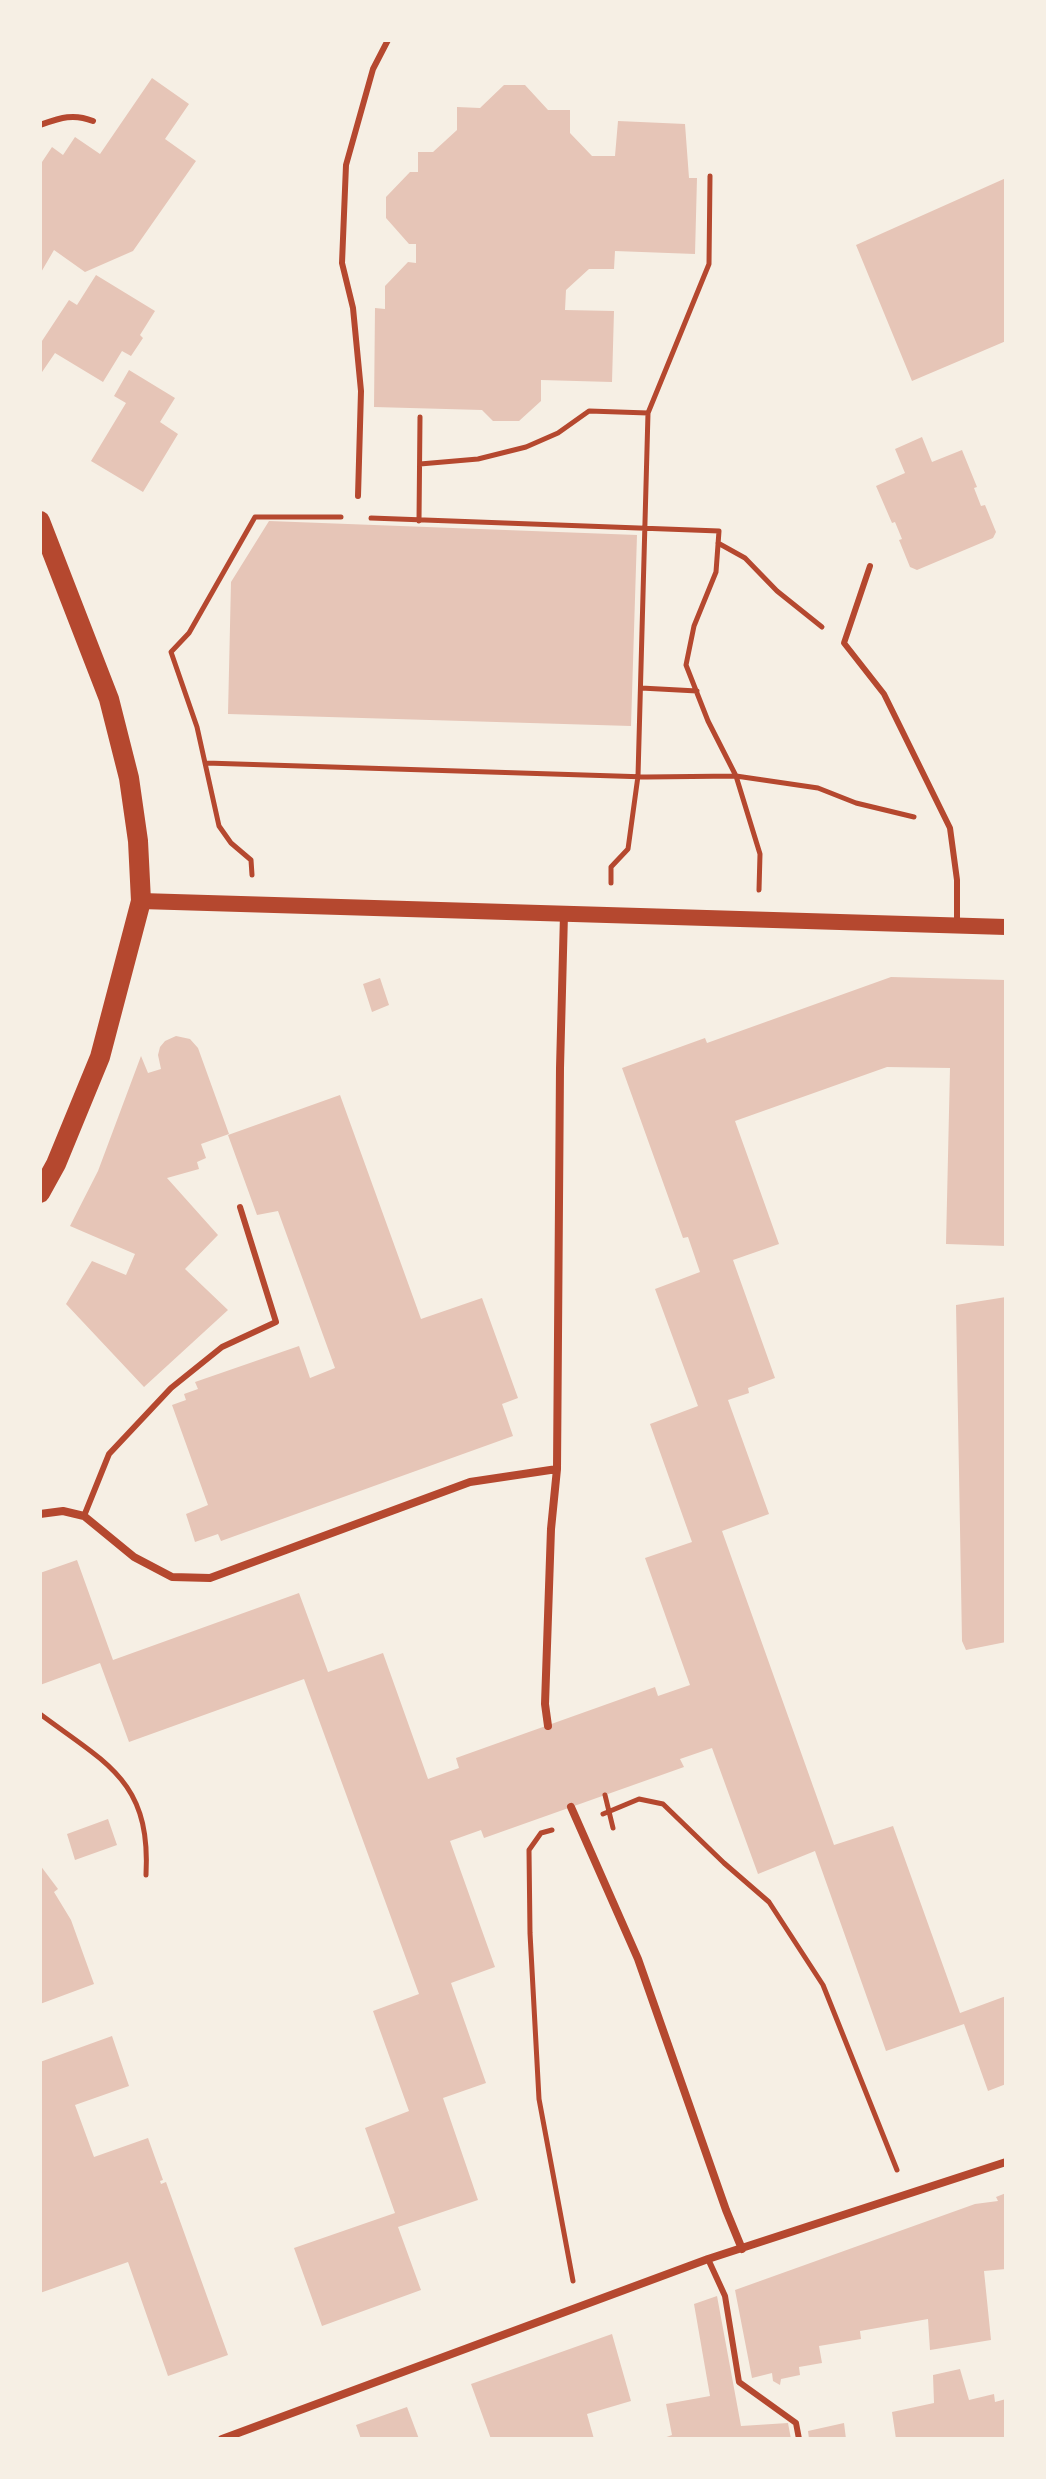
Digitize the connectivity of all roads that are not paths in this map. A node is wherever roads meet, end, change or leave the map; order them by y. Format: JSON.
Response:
{"nodes":[{"id":1,"x":388,"y":40,"type":"edge"},
{"id":2,"x":93,"y":121,"type":"dead end"},
{"id":3,"x":40,"y":125,"type":"edge"},
{"id":4,"x":358,"y":496,"type":"dead end"},
{"id":5,"x":40,"y":521,"type":"edge"},
{"id":6,"x":870,"y":566,"type":"dead end"},
{"id":7,"x":141,"y":901,"type":"junction"},
{"id":8,"x":564,"y":913,"type":"junction"},
{"id":9,"x":957,"y":925,"type":"junction"},
{"id":10,"x":1006,"y":927,"type":"edge"},
{"id":11,"x":40,"y":1193,"type":"edge"},
{"id":12,"x":240,"y":1207,"type":"dead end"},
{"id":13,"x":557,"y":1469,"type":"junction"},
{"id":14,"x":40,"y":1514,"type":"edge"},
{"id":15,"x":84,"y":1516,"type":"junction"},
{"id":16,"x":548,"y":1726,"type":"dead end"},
{"id":17,"x":571,"y":1807,"type":"dead end"},
{"id":18,"x":1006,"y":2162,"type":"edge"},
{"id":19,"x":742,"y":2249,"type":"junction"},
{"id":20,"x":708,"y":2259,"type":"junction"},
{"id":21,"x":222,"y":2439,"type":"edge"},
{"id":22,"x":799,"y":2439,"type":"edge"}],
"edges":[{"from":1,"to":4,"type":"lane"},
{"from":2,"to":3,"type":"lane"},
{"from":5,"to":7,"type":"main road"},
{"from":6,"to":9,"type":"lane"},
{"from":7,"to":8,"type":"main road"},
{"from":7,"to":11,"type":"main road"},
{"from":8,"to":9,"type":"main road"},
{"from":8,"to":13,"type":"street"},
{"from":9,"to":10,"type":"main road"},
{"from":12,"to":15,"type":"lane"},
{"from":13,"to":15,"type":"street"},
{"from":13,"to":16,"type":"street"},
{"from":14,"to":15,"type":"street"},
{"from":17,"to":19,"type":"street"},
{"from":18,"to":19,"type":"street"},
{"from":19,"to":20,"type":"street"},
{"from":20,"to":21,"type":"street"},
{"from":20,"to":22,"type":"lane"}]}
